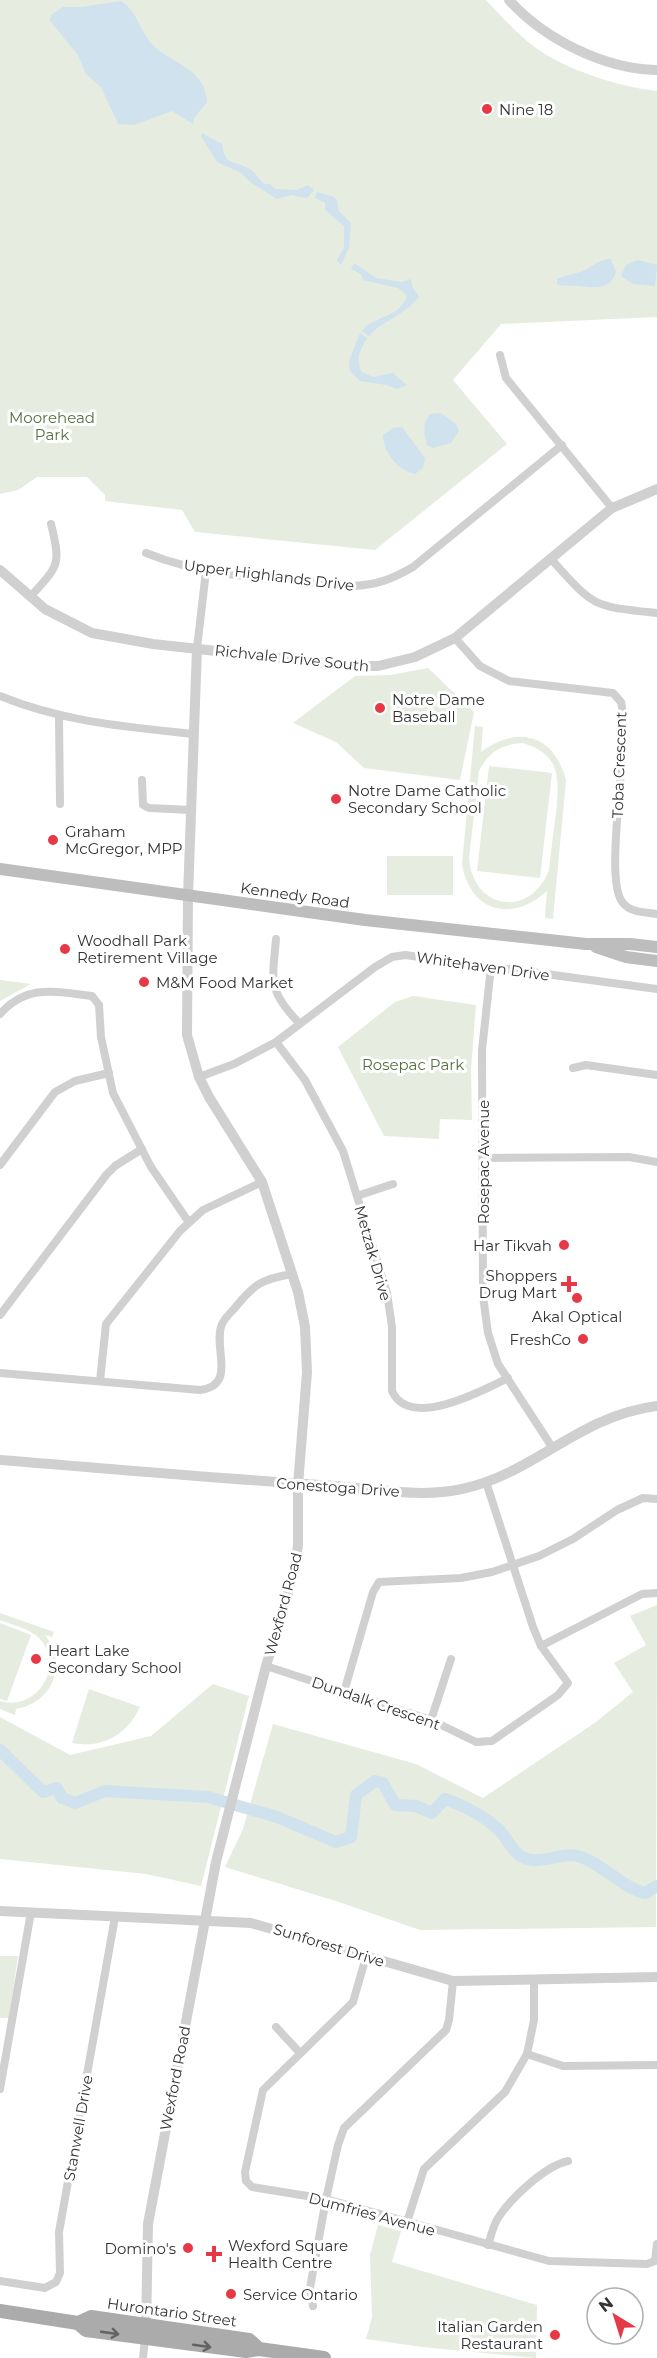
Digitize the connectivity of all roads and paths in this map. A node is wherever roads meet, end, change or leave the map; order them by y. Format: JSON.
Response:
{"nodes":[{"id":1,"x":509,"y":0,"type":"edge"},
{"id":2,"x":657,"y":70,"type":"edge"},
{"id":3,"x":500,"y":355,"type":"dead end"},
{"id":4,"x":562,"y":446,"type":"junction"},
{"id":5,"x":657,"y":489,"type":"edge"},
{"id":6,"x":612,"y":508,"type":"junction"},
{"id":7,"x":51,"y":524,"type":"dead end"},
{"id":8,"x":146,"y":553,"type":"dead end"},
{"id":9,"x":551,"y":559,"type":"junction"},
{"id":10,"x":0,"y":570,"type":"edge"},
{"id":11,"x":206,"y":570,"type":"junction"},
{"id":12,"x":31,"y":596,"type":"junction"},
{"id":13,"x":657,"y":613,"type":"edge"},
{"id":14,"x":456,"y":639,"type":"junction"},
{"id":15,"x":197,"y":648,"type":"junction"},
{"id":16,"x":0,"y":696,"type":"edge"},
{"id":17,"x":59,"y":717,"type":"junction"},
{"id":18,"x":194,"y":734,"type":"junction"},
{"id":19,"x":142,"y":780,"type":"dead end"},
{"id":20,"x":60,"y":804,"type":"dead end"},
{"id":21,"x":191,"y":810,"type":"junction"},
{"id":22,"x":0,"y":869,"type":"edge"},
{"id":23,"x":188,"y":896,"type":"junction"},
{"id":24,"x":657,"y":914,"type":"edge"},
{"id":25,"x":276,"y":939,"type":"dead end"},
{"id":26,"x":586,"y":944,"type":"junction"},
{"id":27,"x":657,"y":947,"type":"edge"},
{"id":28,"x":657,"y":961,"type":"edge"},
{"id":29,"x":491,"y":967,"type":"junction"},
{"id":30,"x":657,"y":989,"type":"edge"},
{"id":31,"x":0,"y":1014,"type":"edge"},
{"id":32,"x":300,"y":1024,"type":"junction"},
{"id":33,"x":276,"y":1042,"type":"junction"},
{"id":34,"x":573,"y":1068,"type":"dead end"},
{"id":35,"x":109,"y":1073,"type":"junction"},
{"id":36,"x":657,"y":1075,"type":"edge"},
{"id":37,"x":199,"y":1077,"type":"junction"},
{"id":38,"x":142,"y":1149,"type":"junction"},
{"id":39,"x":483,"y":1158,"type":"junction"},
{"id":40,"x":657,"y":1162,"type":"edge"},
{"id":41,"x":0,"y":1165,"type":"edge"},
{"id":42,"x":262,"y":1182,"type":"junction"},
{"id":43,"x":393,"y":1184,"type":"dead end"},
{"id":44,"x":357,"y":1196,"type":"junction"},
{"id":45,"x":188,"y":1221,"type":"junction"},
{"id":46,"x":292,"y":1274,"type":"junction"},
{"id":47,"x":0,"y":1315,"type":"edge"},
{"id":48,"x":0,"y":1373,"type":"edge"},
{"id":49,"x":508,"y":1378,"type":"junction"},
{"id":50,"x":100,"y":1381,"type":"junction"},
{"id":51,"x":657,"y":1406,"type":"edge"},
{"id":52,"x":552,"y":1447,"type":"junction"},
{"id":53,"x":0,"y":1460,"type":"edge"},
{"id":54,"x":486,"y":1482,"type":"junction"},
{"id":55,"x":298,"y":1485,"type":"junction"},
{"id":56,"x":657,"y":1499,"type":"edge"},
{"id":57,"x":513,"y":1565,"type":"junction"},
{"id":58,"x":657,"y":1593,"type":"edge"},
{"id":59,"x":542,"y":1646,"type":"junction"},
{"id":60,"x":451,"y":1659,"type":"dead end"},
{"id":61,"x":266,"y":1666,"type":"junction"},
{"id":62,"x":344,"y":1692,"type":"junction"},
{"id":63,"x":431,"y":1720,"type":"junction"},
{"id":64,"x":0,"y":1911,"type":"edge"},
{"id":65,"x":31,"y":1912,"type":"junction"},
{"id":66,"x":115,"y":1917,"type":"junction"},
{"id":67,"x":205,"y":1922,"type":"junction"},
{"id":68,"x":366,"y":1957,"type":"junction"},
{"id":69,"x":657,"y":1977,"type":"edge"},
{"id":70,"x":534,"y":1979,"type":"junction"},
{"id":71,"x":453,"y":1981,"type":"junction"},
{"id":72,"x":276,"y":2027,"type":"dead end"},
{"id":73,"x":300,"y":2053,"type":"junction"},
{"id":74,"x":527,"y":2054,"type":"junction"},
{"id":75,"x":657,"y":2065,"type":"edge"},
{"id":76,"x":0,"y":2089,"type":"edge"},
{"id":77,"x":568,"y":2161,"type":"dead end"},
{"id":78,"x":326,"y":2199,"type":"junction"},
{"id":79,"x":407,"y":2222,"type":"junction"},
{"id":80,"x":657,"y":2244,"type":"edge"},
{"id":81,"x":488,"y":2245,"type":"junction"},
{"id":82,"x":0,"y":2281,"type":"edge"},
{"id":83,"x":313,"y":2306,"type":"dead end"},
{"id":84,"x":0,"y":2311,"type":"edge"},
{"id":85,"x":146,"y":2331,"type":"junction"},
{"id":86,"x":143,"y":2358,"type":"edge"},
{"id":87,"x":324,"y":2358,"type":"edge"}],
"edges":[{"from":1,"to":2,"type":"street"},
{"from":3,"to":4,"type":"street"},
{"from":4,"to":6,"type":"street"},
{"from":4,"to":11,"type":"street","name":"Upper Highlands Drive"},
{"from":5,"to":6,"type":"street","name":"Richvale Drive South"},
{"from":6,"to":9,"type":"street","name":"Richvale Drive South"},
{"from":7,"to":12,"type":"street"},
{"from":8,"to":11,"type":"street","name":"Upper Highlands Drive"},
{"from":9,"to":13,"type":"street"},
{"from":9,"to":14,"type":"street","name":"Richvale Drive South"},
{"from":10,"to":12,"type":"street","name":"Richvale Drive South"},
{"from":11,"to":15,"type":"street"},
{"from":12,"to":15,"type":"street","name":"Richvale Drive South"},
{"from":14,"to":15,"type":"street","name":"Richvale Drive South"},
{"from":14,"to":24,"type":"street","name":"Toba Crescent"},
{"from":15,"to":18,"type":"street","name":"Wexford Road"},
{"from":16,"to":17,"type":"street"},
{"from":17,"to":18,"type":"street"},
{"from":17,"to":20,"type":"street"},
{"from":18,"to":21,"type":"street","name":"Wexford Road"},
{"from":19,"to":21,"type":"street"},
{"from":21,"to":23,"type":"street","name":"Wexford Road"},
{"from":22,"to":23,"type":"main road","name":"Kennedy Road"},
{"from":23,"to":26,"type":"main road","name":"Kennedy Road"},
{"from":23,"to":37,"type":"street","name":"Wexford Road"},
{"from":25,"to":32,"type":"street"},
{"from":26,"to":27,"type":"main road"},
{"from":26,"to":28,"type":"main road"},
{"from":29,"to":30,"type":"street","name":"Whitehaven Drive"},
{"from":29,"to":32,"type":"street","name":"Whitehaven Drive"},
{"from":29,"to":39,"type":"street","name":"Rosepac Avenue"},
{"from":31,"to":35,"type":"street"},
{"from":32,"to":33,"type":"street","name":"Whitehaven Drive"},
{"from":33,"to":37,"type":"street","name":"Whitehaven Drive"},
{"from":33,"to":44,"type":"street","name":"Metzak Drive"},
{"from":34,"to":36,"type":"street"},
{"from":35,"to":38,"type":"street"},
{"from":35,"to":41,"type":"street"},
{"from":37,"to":42,"type":"street","name":"Wexford Road"},
{"from":38,"to":45,"type":"street"},
{"from":38,"to":47,"type":"street"},
{"from":39,"to":40,"type":"street"},
{"from":39,"to":49,"type":"street","name":"Rosepac Avenue"},
{"from":42,"to":45,"type":"street"},
{"from":42,"to":46,"type":"street","name":"Wexford Road"},
{"from":43,"to":44,"type":"street"},
{"from":44,"to":49,"type":"street","name":"Metzak Drive"},
{"from":45,"to":50,"type":"street"},
{"from":46,"to":50,"type":"street"},
{"from":46,"to":55,"type":"street","name":"Wexford Road"},
{"from":48,"to":50,"type":"street"},
{"from":49,"to":52,"type":"street","name":"Rosepac Avenue"},
{"from":51,"to":52,"type":"street","name":"Conestoga Drive"},
{"from":52,"to":54,"type":"street","name":"Conestoga Drive"},
{"from":53,"to":55,"type":"street","name":"Conestoga Drive"},
{"from":54,"to":55,"type":"street","name":"Conestoga Drive"},
{"from":54,"to":57,"type":"street","name":"Dundalk Crescent"},
{"from":55,"to":61,"type":"street","name":"Wexford Road"},
{"from":56,"to":57,"type":"street"},
{"from":57,"to":59,"type":"street","name":"Dundalk Crescent"},
{"from":57,"to":62,"type":"street"},
{"from":58,"to":59,"type":"street"},
{"from":59,"to":63,"type":"street","name":"Dundalk Crescent"},
{"from":60,"to":63,"type":"street"},
{"from":61,"to":62,"type":"street","name":"Dundalk Crescent"},
{"from":61,"to":67,"type":"street","name":"Wexford Road"},
{"from":62,"to":63,"type":"street","name":"Dundalk Crescent"},
{"from":64,"to":65,"type":"street","name":"Sunforest Drive"},
{"from":65,"to":66,"type":"street","name":"Sunforest Drive"},
{"from":65,"to":76,"type":"street"},
{"from":66,"to":67,"type":"street","name":"Sunforest Drive"},
{"from":66,"to":82,"type":"street","name":"Stanwell Drive"},
{"from":67,"to":68,"type":"street","name":"Sunforest Drive"},
{"from":67,"to":85,"type":"street","name":"Wexford Road"},
{"from":68,"to":71,"type":"street","name":"Sunforest Drive"},
{"from":68,"to":73,"type":"street","name":"Dumfries Avenue"},
{"from":69,"to":70,"type":"street","name":"Sunforest Drive"},
{"from":70,"to":71,"type":"street","name":"Sunforest Drive"},
{"from":70,"to":74,"type":"street"},
{"from":71,"to":78,"type":"street"},
{"from":72,"to":73,"type":"street"},
{"from":73,"to":78,"type":"street","name":"Dumfries Avenue"},
{"from":74,"to":75,"type":"street"},
{"from":74,"to":79,"type":"street"},
{"from":77,"to":81,"type":"street"},
{"from":78,"to":79,"type":"street","name":"Dumfries Avenue"},
{"from":78,"to":83,"type":"street"},
{"from":79,"to":81,"type":"street","name":"Dumfries Avenue"},
{"from":80,"to":81,"type":"street","name":"Dumfries Avenue"},
{"from":84,"to":85,"type":"main road","name":"Hurontario Street"},
{"from":85,"to":86,"type":"street"},
{"from":85,"to":87,"type":"main road","name":"Hurontario Street"}]}
